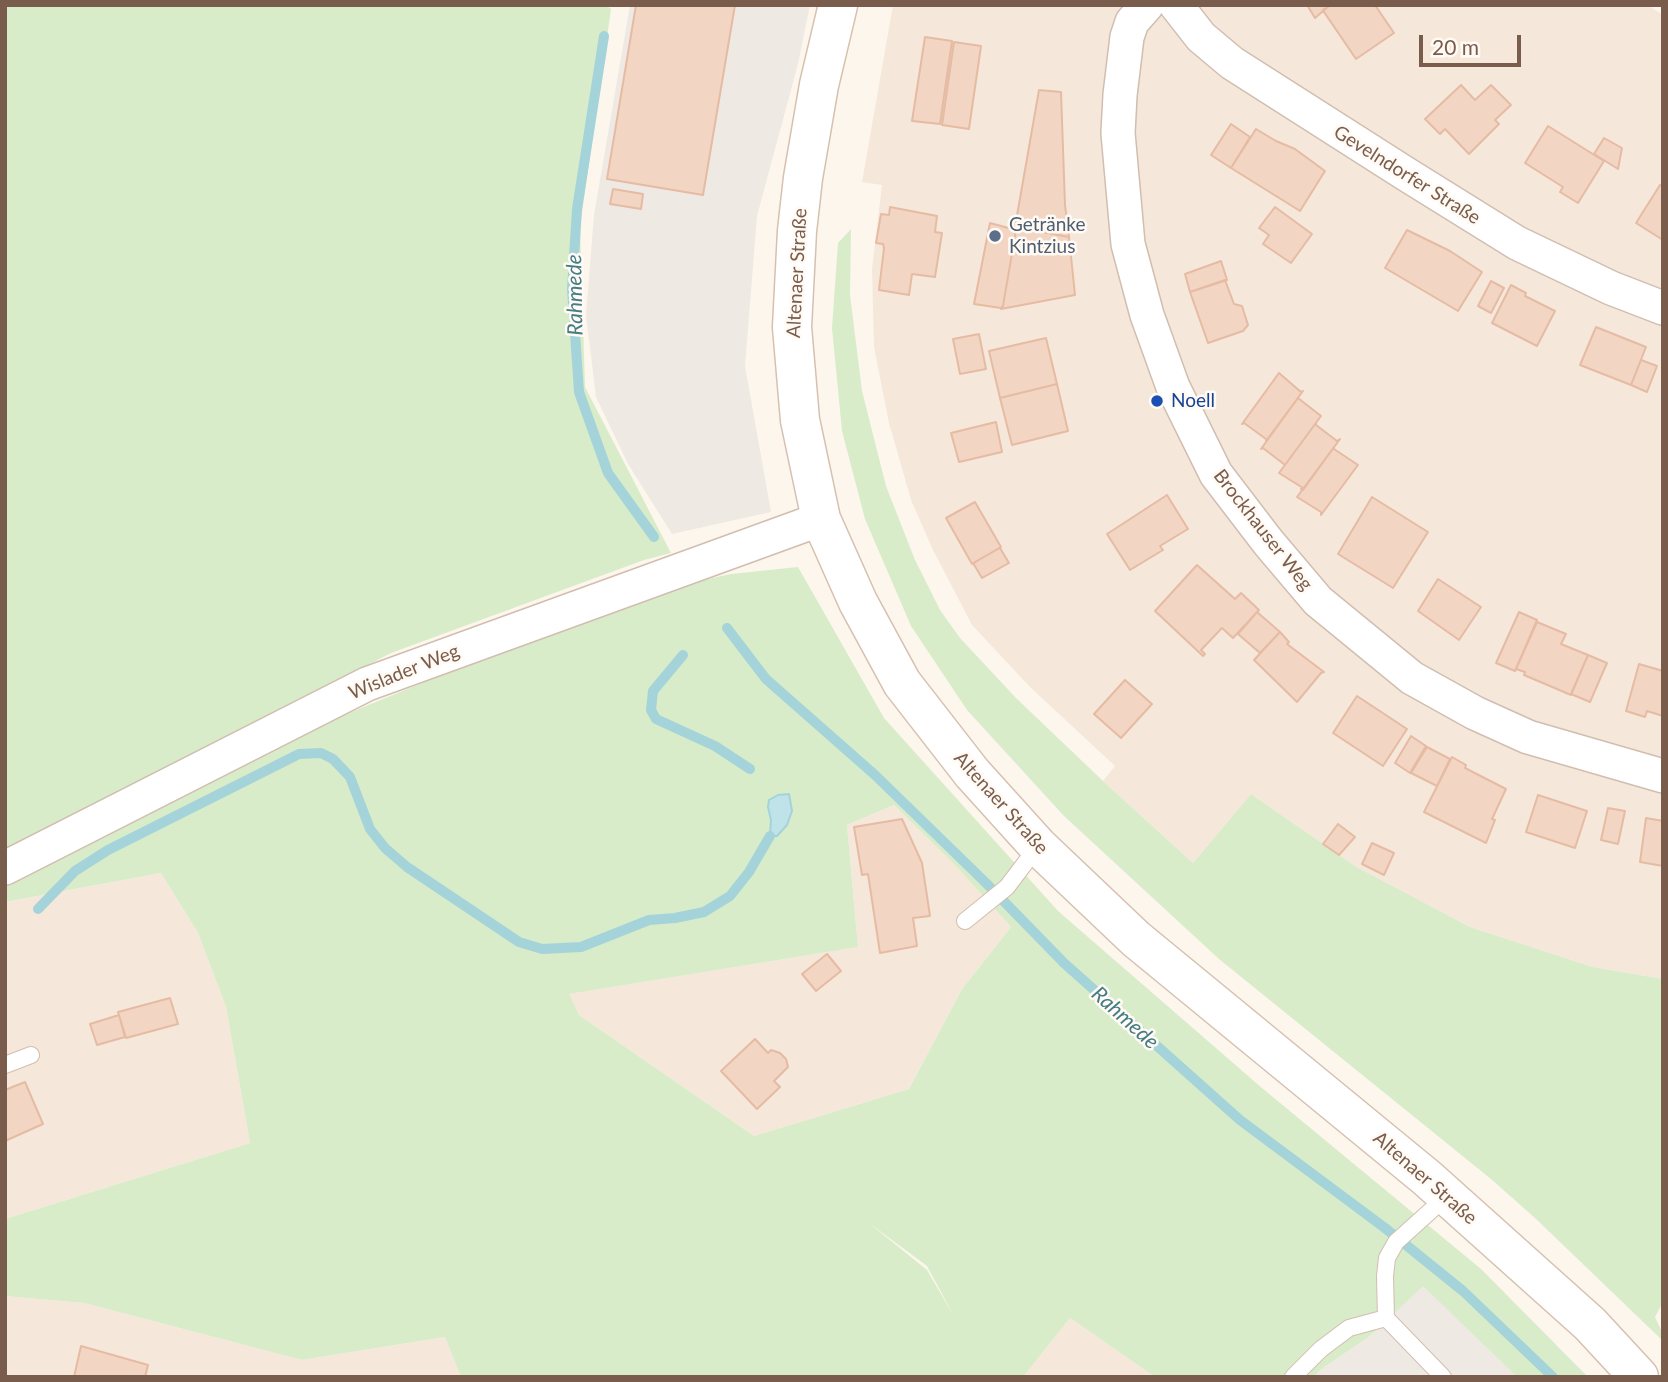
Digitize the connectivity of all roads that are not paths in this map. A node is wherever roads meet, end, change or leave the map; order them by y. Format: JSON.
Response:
{"nodes":[{"id":1,"x":838,"y":5,"type":"edge"},
{"id":2,"x":1147,"y":5,"type":"edge"},
{"id":3,"x":1176,"y":5,"type":"edge"},
{"id":4,"x":1663,"y":308,"type":"edge"},
{"id":5,"x":821,"y":519,"type":"junction"},
{"id":6,"x":1663,"y":776,"type":"edge"},
{"id":7,"x":1038,"y":846,"type":"junction"},
{"id":8,"x":5,"y":868,"type":"edge"},
{"id":9,"x":965,"y":921,"type":"dead end"},
{"id":10,"x":31,"y":1055,"type":"dead end"},
{"id":11,"x":5,"y":1065,"type":"edge"},
{"id":12,"x":1447,"y":1196,"type":"junction"},
{"id":13,"x":1386,"y":1318,"type":"junction"},
{"id":14,"x":1293,"y":1377,"type":"edge"},
{"id":15,"x":1443,"y":1377,"type":"edge"},
{"id":16,"x":1639,"y":1377,"type":"edge"}],
"edges":[{"from":1,"to":5,"type":"main road","name":"Altenaer Straße"},
{"from":2,"to":6,"type":"street","name":"Brockhauser Weg"},
{"from":3,"to":4,"type":"street","name":"Gevelndorfer Straße"},
{"from":5,"to":7,"type":"main road","name":"Altenaer Straße"},
{"from":5,"to":8,"type":"street","name":"Wislader Weg"},
{"from":7,"to":9,"type":"lane"},
{"from":7,"to":12,"type":"main road","name":"Altenaer Straße"},
{"from":10,"to":11,"type":"lane"},
{"from":12,"to":13,"type":"lane"},
{"from":12,"to":16,"type":"main road","name":"Altenaer Straße"},
{"from":13,"to":14,"type":"lane"},
{"from":13,"to":15,"type":"lane"}]}
